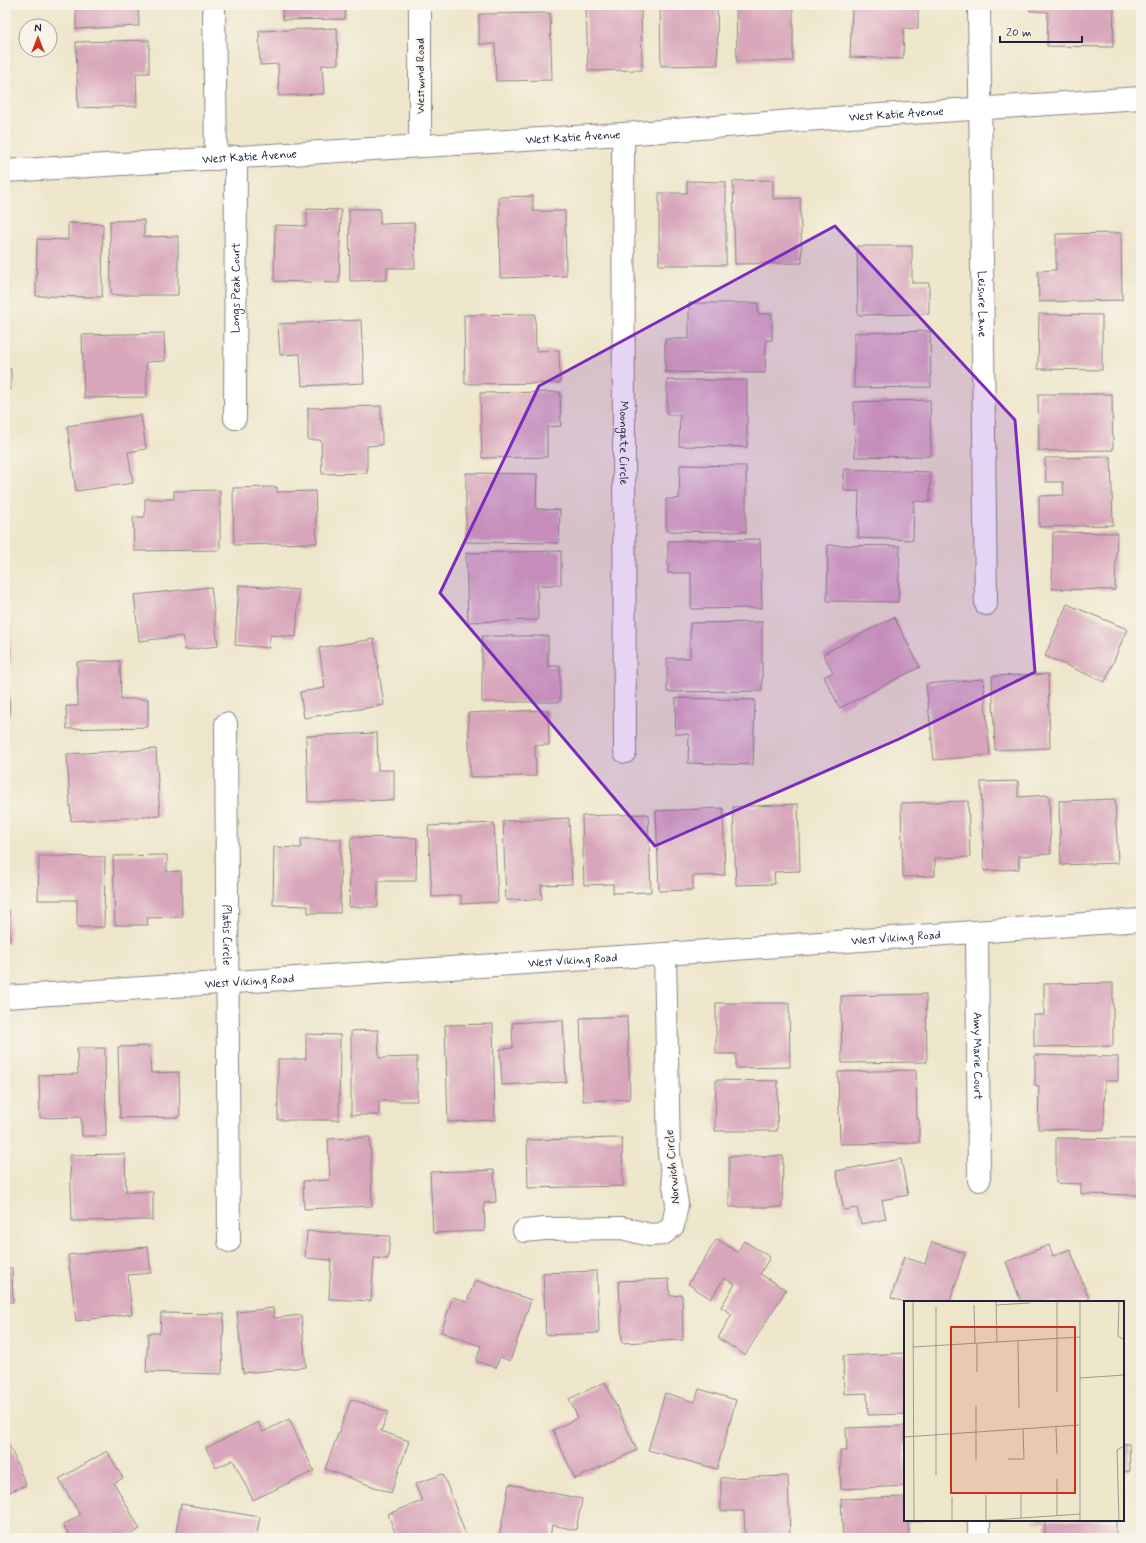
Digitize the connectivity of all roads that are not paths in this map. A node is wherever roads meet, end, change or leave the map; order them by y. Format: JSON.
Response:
{"nodes":[{"id":1,"x":214,"y":5,"type":"edge"},
{"id":2,"x":420,"y":5,"type":"edge"},
{"id":3,"x":979,"y":5,"type":"edge"},
{"id":4,"x":1141,"y":98,"type":"edge"},
{"id":5,"x":980,"y":108,"type":"junction"},
{"id":6,"x":623,"y":134,"type":"junction"},
{"id":7,"x":420,"y":146,"type":"junction"},
{"id":8,"x":226,"y":158,"type":"junction"},
{"id":9,"x":5,"y":171,"type":"edge"},
{"id":10,"x":235,"y":418,"type":"dead end"},
{"id":11,"x":986,"y":604,"type":"dead end"},
{"id":12,"x":226,"y":724,"type":"dead end"},
{"id":13,"x":625,"y":752,"type":"dead end"},
{"id":14,"x":1141,"y":920,"type":"edge"},
{"id":15,"x":977,"y":932,"type":"junction"},
{"id":16,"x":665,"y":954,"type":"junction"},
{"id":17,"x":228,"y":983,"type":"junction"},
{"id":18,"x":5,"y":997,"type":"edge"},
{"id":19,"x":979,"y":1180,"type":"dead end"},
{"id":20,"x":524,"y":1231,"type":"dead end"},
{"id":21,"x":229,"y":1241,"type":"dead end"},
{"id":22,"x":979,"y":1521,"type":"edge"},
{"id":23,"x":979,"y":1538,"type":"edge"}],
"edges":[{"from":1,"to":8,"type":"street","name":"Longs Peak Court"},
{"from":2,"to":7,"type":"street","name":"Westwind Road"},
{"from":3,"to":5,"type":"street","name":"Leisure Lane"},
{"from":4,"to":5,"type":"street","name":"West Katie Avenue"},
{"from":5,"to":6,"type":"street","name":"West Katie Avenue"},
{"from":5,"to":11,"type":"street","name":"Leisure Lane"},
{"from":6,"to":7,"type":"street","name":"West Katie Avenue"},
{"from":6,"to":13,"type":"street","name":"Moongate Circle"},
{"from":7,"to":8,"type":"street","name":"West Katie Avenue"},
{"from":8,"to":9,"type":"street","name":"West Katie Avenue"},
{"from":8,"to":10,"type":"street","name":"Longs Peak Court"},
{"from":12,"to":17,"type":"street","name":"Platis Circle"},
{"from":14,"to":15,"type":"street","name":"West Viking Road"},
{"from":15,"to":16,"type":"street","name":"West Viking Road"},
{"from":15,"to":19,"type":"street","name":"Amy Marie Court"},
{"from":16,"to":17,"type":"street","name":"West Viking Road"},
{"from":16,"to":20,"type":"street","name":"Norwich Circle"},
{"from":17,"to":18,"type":"street","name":"West Viking Road"},
{"from":17,"to":21,"type":"street","name":"Platis Circle"},
{"from":22,"to":23,"type":"street"}]}
